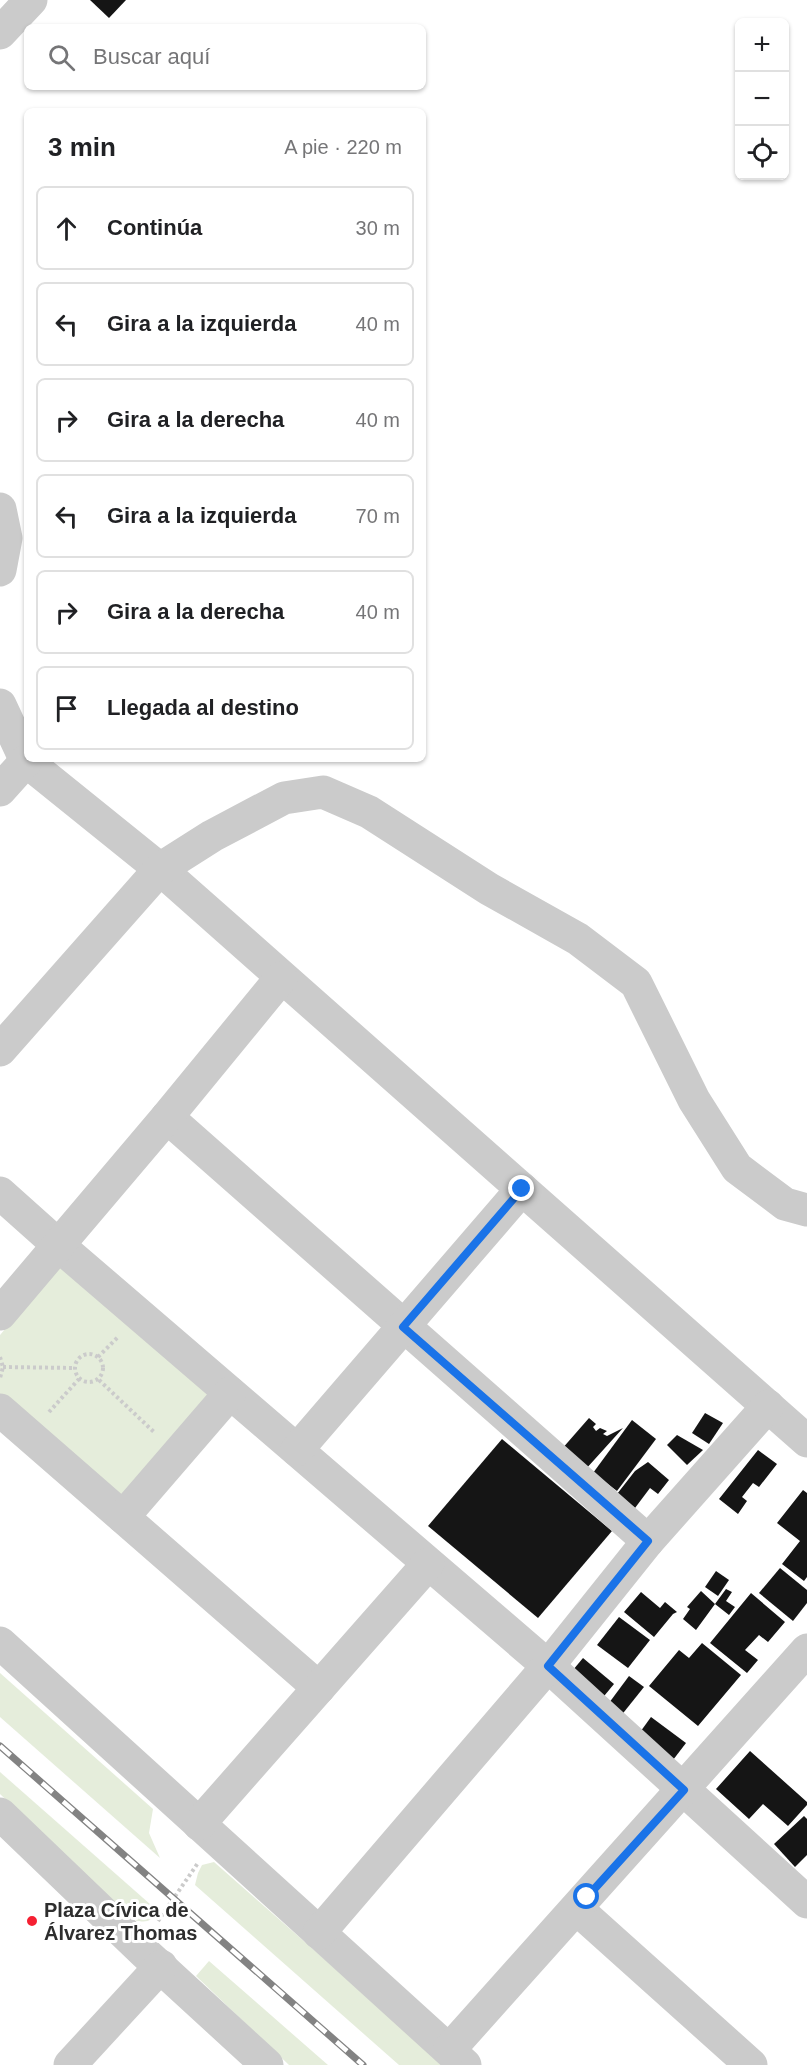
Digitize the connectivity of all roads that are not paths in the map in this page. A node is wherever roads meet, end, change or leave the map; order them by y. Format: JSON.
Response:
{"nodes":[{"id":1,"x":31,"y":0,"type":"edge"},
{"id":2,"x":0,"y":33,"type":"edge"},
{"id":3,"x":0,"y":509,"type":"edge"},
{"id":4,"x":0,"y":570,"type":"edge"},
{"id":5,"x":0,"y":705,"type":"edge"},
{"id":6,"x":24,"y":756,"type":"edge"},
{"id":7,"x":24,"y":762,"type":"edge"},
{"id":8,"x":28,"y":762,"type":"edge"},
{"id":9,"x":0,"y":790,"type":"edge"},
{"id":10,"x":160,"y":869,"type":"junction"},
{"id":11,"x":281,"y":978,"type":"junction"},
{"id":12,"x":0,"y":1050,"type":"edge"},
{"id":13,"x":167,"y":1117,"type":"junction"},
{"id":14,"x":522,"y":1189,"type":"junction"},
{"id":15,"x":0,"y":1193,"type":"edge"},
{"id":16,"x":807,"y":1210,"type":"edge"},
{"id":17,"x":57,"y":1245,"type":"junction"},
{"id":18,"x":0,"y":1314,"type":"edge"},
{"id":19,"x":403,"y":1327,"type":"junction"},
{"id":20,"x":230,"y":1393,"type":"junction"},
{"id":21,"x":768,"y":1406,"type":"junction"},
{"id":22,"x":0,"y":1410,"type":"edge"},
{"id":23,"x":807,"y":1441,"type":"edge"},
{"id":24,"x":297,"y":1450,"type":"junction"},
{"id":25,"x":123,"y":1517,"type":"junction"},
{"id":26,"x":648,"y":1541,"type":"junction"},
{"id":27,"x":428,"y":1564,"type":"junction"},
{"id":28,"x":0,"y":1643,"type":"edge"},
{"id":29,"x":807,"y":1650,"type":"edge"},
{"id":30,"x":548,"y":1666,"type":"junction"},
{"id":31,"x":319,"y":1688,"type":"junction"},
{"id":32,"x":684,"y":1790,"type":"junction"},
{"id":33,"x":0,"y":1814,"type":"edge"},
{"id":34,"x":201,"y":1839,"type":"junction"},
{"id":35,"x":807,"y":1902,"type":"edge"},
{"id":36,"x":577,"y":1910,"type":"junction"},
{"id":37,"x":319,"y":1933,"type":"junction"},
{"id":38,"x":161,"y":1966,"type":"junction"},
{"id":39,"x":457,"y":2058,"type":"edge"},
{"id":40,"x":70,"y":2065,"type":"edge"},
{"id":41,"x":267,"y":2065,"type":"edge"},
{"id":42,"x":751,"y":2065,"type":"edge"}],
"edges":[{"from":1,"to":2,"type":"street"},
{"from":3,"to":4,"type":"street"},
{"from":5,"to":6,"type":"street"},
{"from":7,"to":9,"type":"street"},
{"from":8,"to":10,"type":"street"},
{"from":10,"to":11,"type":"street"},
{"from":10,"to":12,"type":"street"},
{"from":10,"to":16,"type":"street"},
{"from":11,"to":13,"type":"street"},
{"from":11,"to":14,"type":"street"},
{"from":13,"to":17,"type":"street"},
{"from":13,"to":19,"type":"street"},
{"from":14,"to":19,"type":"street"},
{"from":14,"to":21,"type":"street"},
{"from":15,"to":17,"type":"street"},
{"from":17,"to":18,"type":"street"},
{"from":17,"to":20,"type":"street"},
{"from":19,"to":24,"type":"street"},
{"from":19,"to":26,"type":"street"},
{"from":20,"to":24,"type":"street"},
{"from":20,"to":25,"type":"street"},
{"from":21,"to":23,"type":"street"},
{"from":21,"to":26,"type":"street"},
{"from":22,"to":25,"type":"street"},
{"from":24,"to":27,"type":"street"},
{"from":25,"to":31,"type":"street"},
{"from":26,"to":30,"type":"street"},
{"from":27,"to":30,"type":"street"},
{"from":27,"to":31,"type":"street"},
{"from":28,"to":34,"type":"street"},
{"from":29,"to":32,"type":"street"},
{"from":30,"to":32,"type":"street"},
{"from":30,"to":37,"type":"street"},
{"from":31,"to":34,"type":"street"},
{"from":32,"to":35,"type":"street"},
{"from":32,"to":36,"type":"street"},
{"from":33,"to":38,"type":"street"},
{"from":34,"to":37,"type":"street"},
{"from":36,"to":39,"type":"street"},
{"from":36,"to":42,"type":"street"},
{"from":37,"to":39,"type":"street"},
{"from":38,"to":40,"type":"street"},
{"from":38,"to":41,"type":"street"}]}
